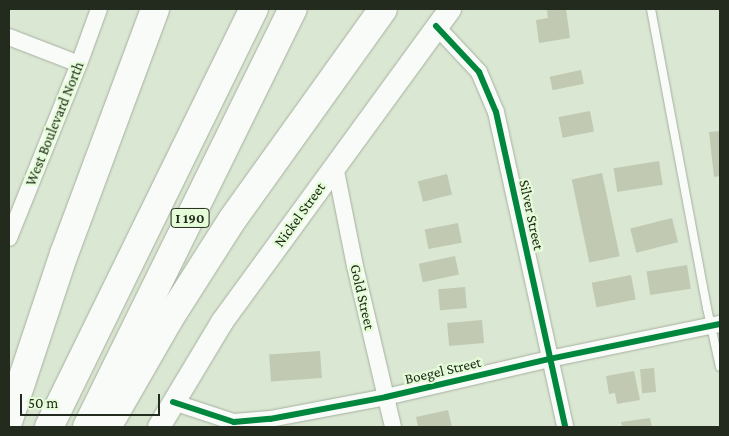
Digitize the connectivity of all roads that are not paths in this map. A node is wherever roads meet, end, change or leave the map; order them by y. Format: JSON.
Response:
{"nodes":[{"id":1,"x":99,"y":9,"type":"edge"},
{"id":2,"x":155,"y":9,"type":"edge"},
{"id":3,"x":254,"y":9,"type":"edge"},
{"id":4,"x":293,"y":9,"type":"edge"},
{"id":5,"x":383,"y":9,"type":"edge"},
{"id":6,"x":450,"y":9,"type":"edge"},
{"id":7,"x":651,"y":9,"type":"edge"},
{"id":8,"x":436,"y":26,"type":"junction"},
{"id":9,"x":9,"y":36,"type":"edge"},
{"id":10,"x":79,"y":64,"type":"junction"},
{"id":11,"x":335,"y":166,"type":"junction"},
{"id":12,"x":9,"y":238,"type":"edge"},
{"id":13,"x":715,"y":325,"type":"edge"},
{"id":14,"x":549,"y":359,"type":"junction"},
{"id":15,"x":720,"y":367,"type":"edge"},
{"id":16,"x":386,"y":397,"type":"junction"},
{"id":17,"x":173,"y":402,"type":"junction"},
{"id":18,"x":9,"y":419,"type":"edge"},
{"id":19,"x":49,"y":427,"type":"edge"},
{"id":20,"x":87,"y":427,"type":"edge"},
{"id":21,"x":107,"y":427,"type":"edge"},
{"id":22,"x":159,"y":427,"type":"edge"},
{"id":23,"x":393,"y":427,"type":"edge"},
{"id":24,"x":564,"y":427,"type":"edge"}],
"edges":[{"from":1,"to":10,"type":"street","name":"West Boulevard North"},
{"from":2,"to":18,"type":"highway"},
{"from":3,"to":19,"type":"highway","number":"I 190"},
{"from":4,"to":20,"type":"highway","number":"I 190"},
{"from":5,"to":21,"type":"highway"},
{"from":6,"to":8,"type":"main road","name":"Nickel Street"},
{"from":7,"to":13,"type":"lane"},
{"from":8,"to":11,"type":"main road","name":"Nickel Street"},
{"from":8,"to":14,"type":"street","name":"Silver Street"},
{"from":9,"to":10,"type":"street"},
{"from":10,"to":12,"type":"street","name":"West Boulevard North"},
{"from":11,"to":16,"type":"street","name":"Gold Street"},
{"from":11,"to":17,"type":"main road","name":"Nickel Street"},
{"from":13,"to":14,"type":"street","name":"Boegel Street"},
{"from":13,"to":15,"type":"lane"},
{"from":14,"to":16,"type":"street","name":"Boegel Street"},
{"from":14,"to":24,"type":"street","name":"Silver Street"},
{"from":16,"to":17,"type":"street","name":"Boegel Street"},
{"from":16,"to":23,"type":"street","name":"Gold Street"},
{"from":17,"to":22,"type":"main road","name":"Nickel Street"}]}
